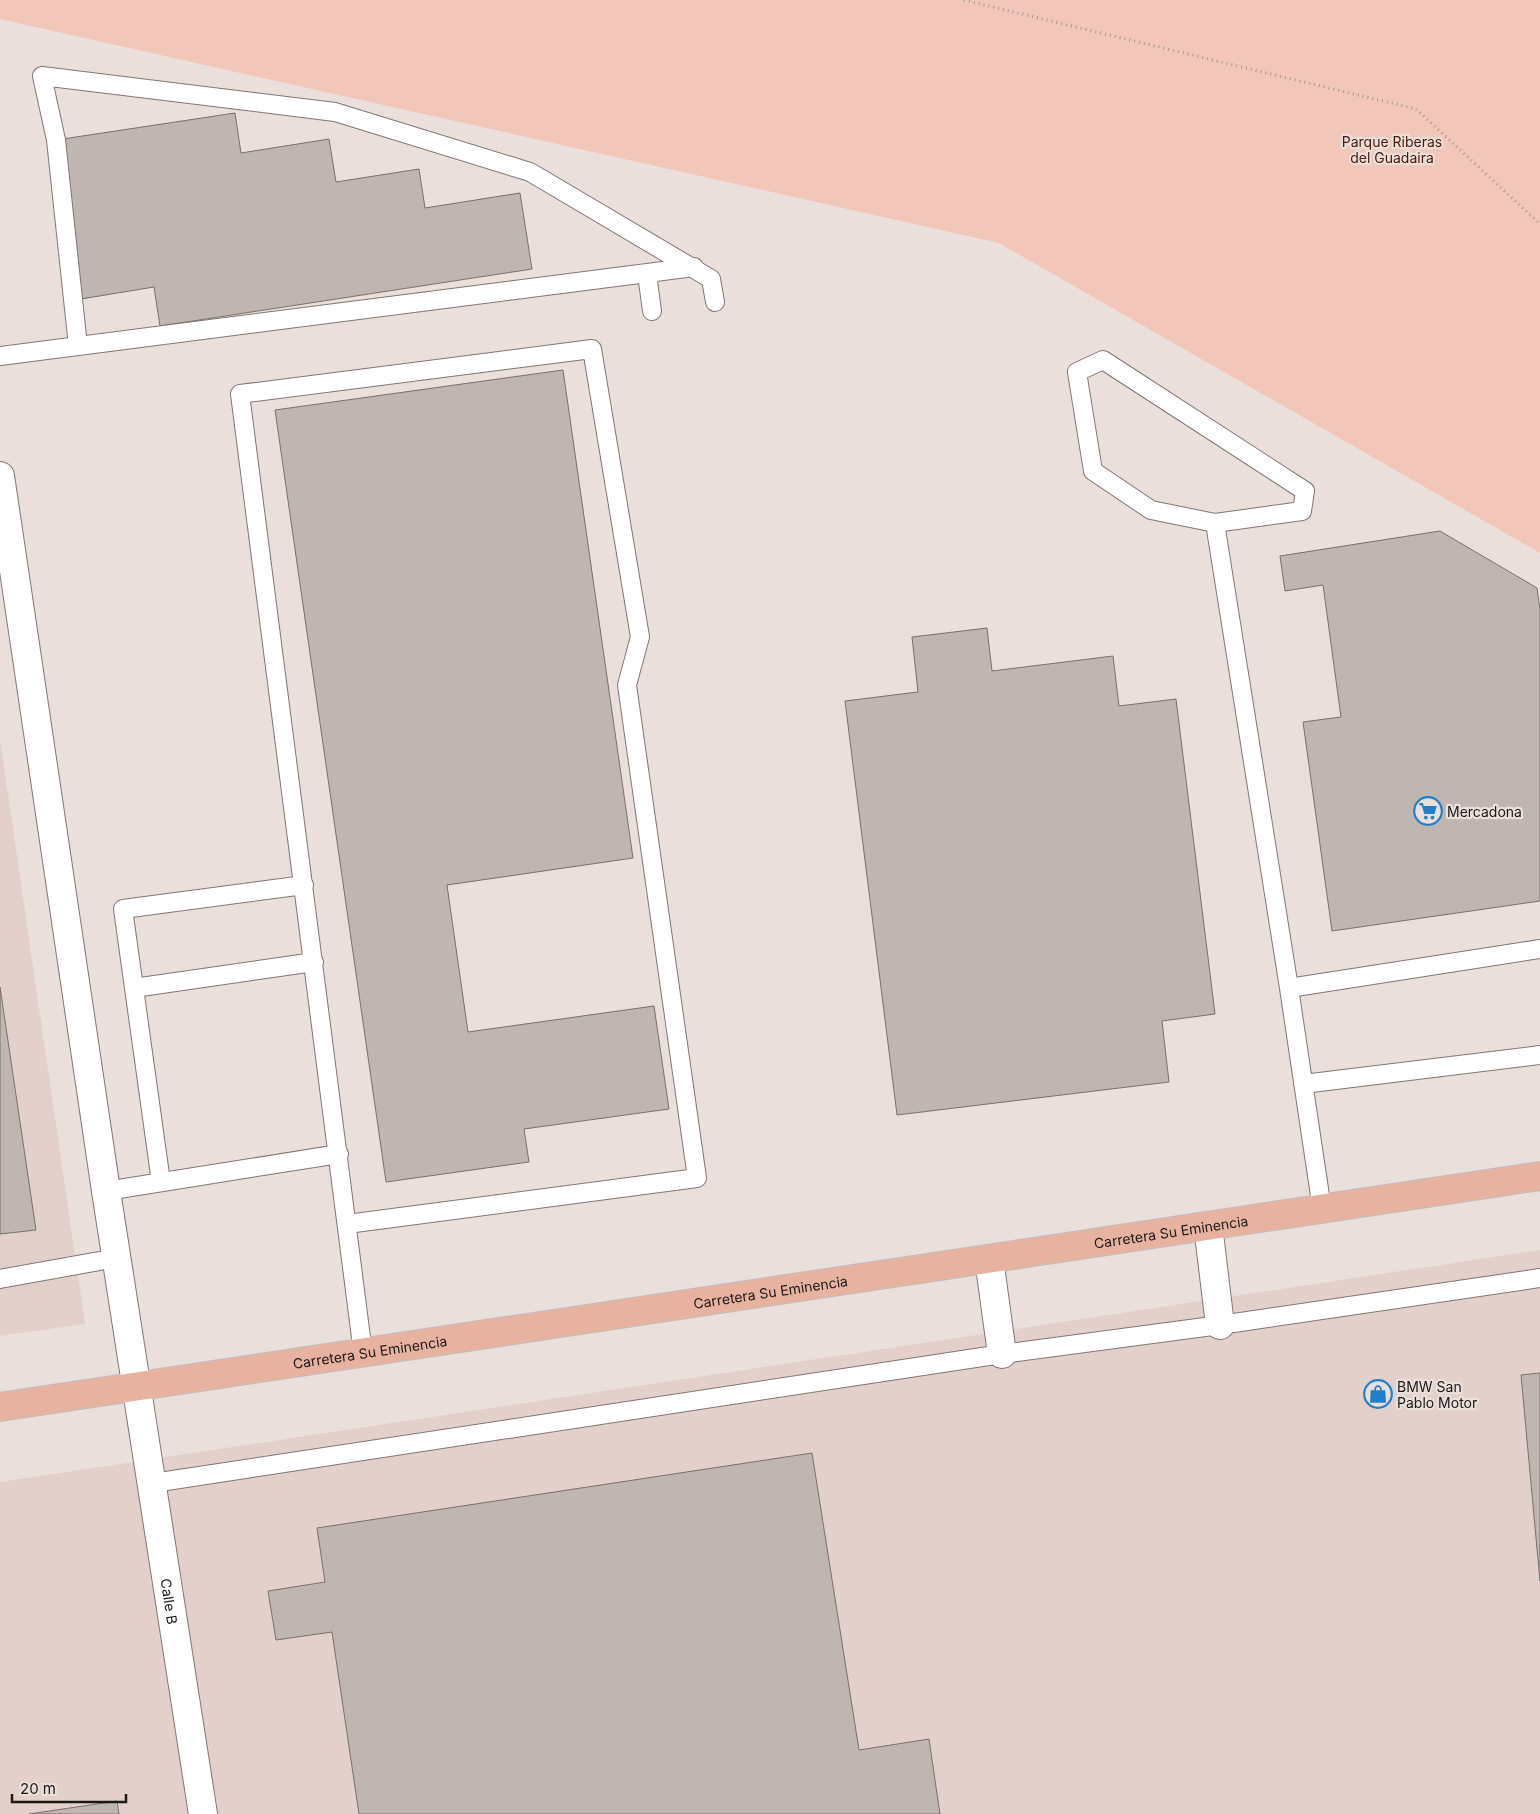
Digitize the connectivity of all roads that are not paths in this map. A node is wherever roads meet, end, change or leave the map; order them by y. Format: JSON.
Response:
{"nodes":[{"id":1,"x":694,"y":267,"type":"junction"},
{"id":2,"x":647,"y":274,"type":"junction"},
{"id":3,"x":715,"y":302,"type":"dead end"},
{"id":4,"x":652,"y":311,"type":"dead end"},
{"id":5,"x":78,"y":346,"type":"junction"},
{"id":6,"x":0,"y":356,"type":"edge"},
{"id":7,"x":0,"y":476,"type":"edge"},
{"id":8,"x":1215,"y":523,"type":"junction"},
{"id":9,"x":304,"y":884,"type":"junction"},
{"id":10,"x":1540,"y":949,"type":"edge"},
{"id":11,"x":314,"y":962,"type":"junction"},
{"id":12,"x":134,"y":988,"type":"junction"},
{"id":13,"x":1289,"y":988,"type":"junction"},
{"id":14,"x":1540,"y":1055,"type":"edge"},
{"id":15,"x":1303,"y":1084,"type":"junction"},
{"id":16,"x":339,"y":1154,"type":"junction"},
{"id":17,"x":1540,"y":1176,"type":"edge"},
{"id":18,"x":161,"y":1182,"type":"junction"},
{"id":19,"x":106,"y":1191,"type":"junction"},
{"id":20,"x":1322,"y":1209,"type":"junction"},
{"id":21,"x":347,"y":1224,"type":"junction"},
{"id":22,"x":1208,"y":1226,"type":"junction"},
{"id":23,"x":116,"y":1258,"type":"junction"},
{"id":24,"x":989,"y":1259,"type":"junction"},
{"id":25,"x":1540,"y":1278,"type":"edge"},
{"id":26,"x":0,"y":1279,"type":"edge"},
{"id":27,"x":1220,"y":1325,"type":"junction"},
{"id":28,"x":363,"y":1353,"type":"junction"},
{"id":29,"x":1002,"y":1354,"type":"junction"},
{"id":30,"x":136,"y":1387,"type":"junction"},
{"id":31,"x":0,"y":1407,"type":"edge"},
{"id":32,"x":153,"y":1483,"type":"junction"},
{"id":33,"x":203,"y":1814,"type":"edge"}],
"edges":[{"from":1,"to":2,"type":"lane"},
{"from":1,"to":3,"type":"lane"},
{"from":1,"to":5,"type":"lane"},
{"from":2,"to":4,"type":"lane"},
{"from":2,"to":5,"type":"lane"},
{"from":5,"to":6,"type":"lane"},
{"from":7,"to":19,"type":"street","name":"Calle B"},
{"from":8,"to":8,"type":"lane"},
{"from":8,"to":13,"type":"lane"},
{"from":9,"to":11,"type":"lane"},
{"from":9,"to":12,"type":"lane"},
{"from":9,"to":21,"type":"lane"},
{"from":10,"to":13,"type":"lane"},
{"from":11,"to":12,"type":"lane"},
{"from":11,"to":16,"type":"lane"},
{"from":12,"to":18,"type":"lane"},
{"from":13,"to":15,"type":"lane"},
{"from":14,"to":15,"type":"lane"},
{"from":15,"to":20,"type":"lane"},
{"from":16,"to":18,"type":"lane"},
{"from":16,"to":21,"type":"lane"},
{"from":17,"to":20,"type":"main road","name":"Carretera Su Eminencia"},
{"from":18,"to":19,"type":"lane"},
{"from":19,"to":23,"type":"street","name":"Calle B"},
{"from":20,"to":22,"type":"main road","name":"Carretera Su Eminencia"},
{"from":21,"to":28,"type":"lane"},
{"from":22,"to":24,"type":"main road","name":"Carretera Su Eminencia"},
{"from":22,"to":27,"type":"street"},
{"from":23,"to":26,"type":"lane"},
{"from":23,"to":30,"type":"street","name":"Calle B"},
{"from":24,"to":28,"type":"main road","name":"Carretera Su Eminencia"},
{"from":24,"to":29,"type":"street"},
{"from":25,"to":27,"type":"lane"},
{"from":27,"to":29,"type":"lane"},
{"from":28,"to":30,"type":"main road","name":"Carretera Su Eminencia"},
{"from":29,"to":32,"type":"lane"},
{"from":30,"to":31,"type":"main road","name":"Carretera Su Eminencia"},
{"from":30,"to":32,"type":"street","name":"Calle B"},
{"from":32,"to":33,"type":"street","name":"Calle B"}]}
